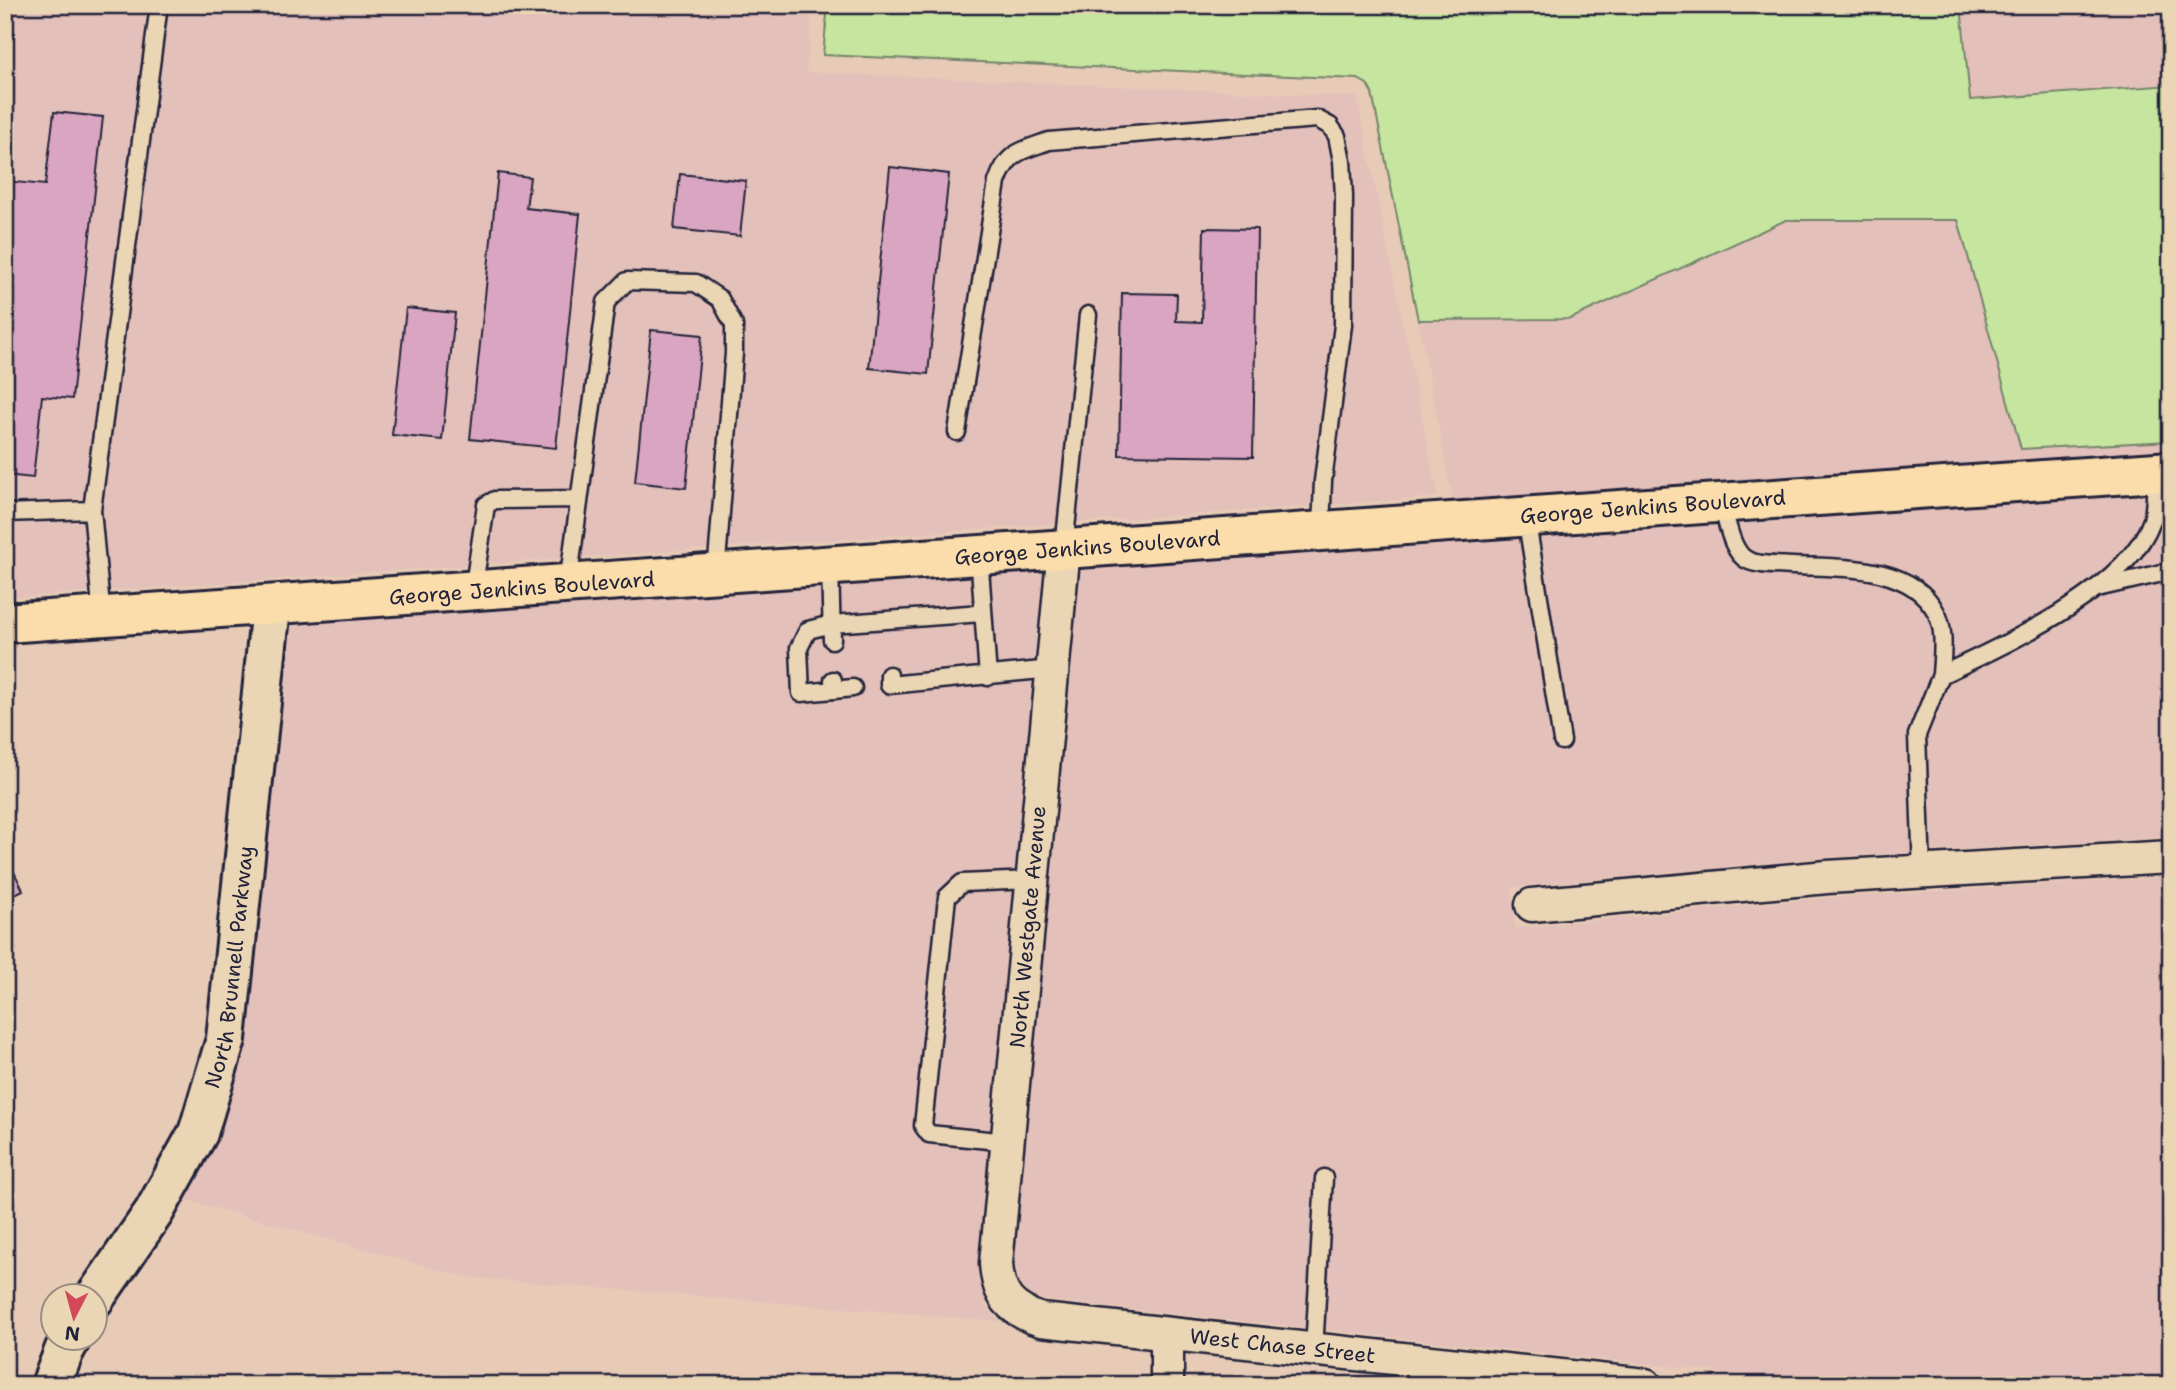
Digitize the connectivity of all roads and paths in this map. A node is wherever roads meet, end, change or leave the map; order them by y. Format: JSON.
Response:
{"nodes":[{"id":1,"x":159,"y":5,"type":"edge"},
{"id":2,"x":1088,"y":315,"type":"dead end"},
{"id":3,"x":957,"y":432,"type":"dead end"},
{"id":4,"x":2164,"y":471,"type":"edge"},
{"id":5,"x":579,"y":499,"type":"junction"},
{"id":6,"x":1721,"y":503,"type":"junction"},
{"id":7,"x":92,"y":510,"type":"junction"},
{"id":8,"x":5,"y":513,"type":"edge"},
{"id":9,"x":1526,"y":516,"type":"junction"},
{"id":10,"x":1321,"y":530,"type":"junction"},
{"id":11,"x":1064,"y":548,"type":"junction"},
{"id":12,"x":979,"y":554,"type":"junction"},
{"id":13,"x":830,"y":565,"type":"junction"},
{"id":14,"x":2171,"y":571,"type":"edge"},
{"id":15,"x":716,"y":574,"type":"junction"},
{"id":16,"x":568,"y":584,"type":"junction"},
{"id":17,"x":2095,"y":589,"type":"junction"},
{"id":18,"x":473,"y":592,"type":"junction"},
{"id":19,"x":271,"y":606,"type":"junction"},
{"id":20,"x":982,"y":613,"type":"junction"},
{"id":21,"x":102,"y":617,"type":"junction"},
{"id":22,"x":885,"y":620,"type":"junction"},
{"id":23,"x":5,"y":623,"type":"edge"},
{"id":24,"x":832,"y":632,"type":"junction"},
{"id":25,"x":886,"y":637,"type":"dead end"},
{"id":26,"x":1052,"y":669,"type":"junction"},
{"id":27,"x":889,"y":675,"type":"dead end"},
{"id":28,"x":1941,"y":675,"type":"junction"},
{"id":29,"x":988,"y":677,"type":"junction"},
{"id":30,"x":853,"y":688,"type":"dead end"},
{"id":31,"x":1562,"y":741,"type":"dead end"},
{"id":32,"x":2171,"y":857,"type":"edge"},
{"id":33,"x":1922,"y":872,"type":"junction"},
{"id":34,"x":1032,"y":880,"type":"junction"},
{"id":35,"x":1532,"y":905,"type":"dead end"},
{"id":36,"x":1008,"y":1142,"type":"junction"},
{"id":37,"x":1324,"y":1178,"type":"dead end"},
{"id":38,"x":106,"y":1282,"type":"edge"},
{"id":39,"x":1009,"y":1302,"type":"joint"},
{"id":40,"x":1167,"y":1335,"type":"junction"},
{"id":41,"x":1314,"y":1350,"type":"junction"},
{"id":42,"x":64,"y":1352,"type":"edge"},
{"id":43,"x":51,"y":1385,"type":"edge"},
{"id":44,"x":1167,"y":1385,"type":"edge"},
{"id":45,"x":1645,"y":1385,"type":"edge"}],
"edges":[{"from":1,"to":7,"type":"lane"},
{"from":2,"to":11,"type":"lane"},
{"from":3,"to":10,"type":"lane"},
{"from":4,"to":6,"type":"main road","name":"George Jenkins Boulevard"},
{"from":4,"to":17,"type":"lane"},
{"from":5,"to":15,"type":"lane"},
{"from":5,"to":16,"type":"lane"},
{"from":5,"to":18,"type":"lane"},
{"from":6,"to":9,"type":"main road","name":"George Jenkins Boulevard"},
{"from":6,"to":28,"type":"lane"},
{"from":7,"to":8,"type":"lane"},
{"from":7,"to":21,"type":"lane"},
{"from":9,"to":10,"type":"main road","name":"George Jenkins Boulevard"},
{"from":9,"to":31,"type":"lane"},
{"from":10,"to":11,"type":"main road","name":"George Jenkins Boulevard"},
{"from":11,"to":12,"type":"main road","name":"George Jenkins Boulevard"},
{"from":11,"to":26,"type":"street","name":"North Westgate Avenue"},
{"from":12,"to":13,"type":"main road","name":"George Jenkins Boulevard"},
{"from":12,"to":20,"type":"lane"},
{"from":13,"to":15,"type":"main road","name":"George Jenkins Boulevard"},
{"from":13,"to":24,"type":"lane"},
{"from":14,"to":17,"type":"lane"},
{"from":15,"to":16,"type":"main road","name":"George Jenkins Boulevard"},
{"from":16,"to":18,"type":"main road","name":"George Jenkins Boulevard"},
{"from":17,"to":28,"type":"lane"},
{"from":18,"to":19,"type":"main road","name":"George Jenkins Boulevard"},
{"from":19,"to":21,"type":"main road","name":"George Jenkins Boulevard"},
{"from":19,"to":38,"type":"street","name":"North Brunnell Parkway"},
{"from":20,"to":22,"type":"lane"},
{"from":20,"to":29,"type":"lane"},
{"from":21,"to":23,"type":"main road","name":"George Jenkins Boulevard"},
{"from":22,"to":24,"type":"lane"},
{"from":22,"to":25,"type":"lane"},
{"from":24,"to":30,"type":"lane"},
{"from":26,"to":29,"type":"lane"},
{"from":26,"to":34,"type":"street","name":"North Westgate Avenue"},
{"from":27,"to":29,"type":"lane"},
{"from":28,"to":33,"type":"lane"},
{"from":32,"to":33,"type":"street"},
{"from":33,"to":35,"type":"street"},
{"from":34,"to":36,"type":"street","name":"North Westgate Avenue"},
{"from":34,"to":36,"type":"lane"},
{"from":36,"to":39,"type":"street","name":"North Westgate Avenue"},
{"from":37,"to":41,"type":"lane"},
{"from":39,"to":40,"type":"street","name":"West Chase Street"},
{"from":40,"to":41,"type":"street","name":"West Chase Street"},
{"from":40,"to":44,"type":"street"},
{"from":41,"to":45,"type":"street","name":"West Chase Street"},
{"from":42,"to":43,"type":"street"}]}
